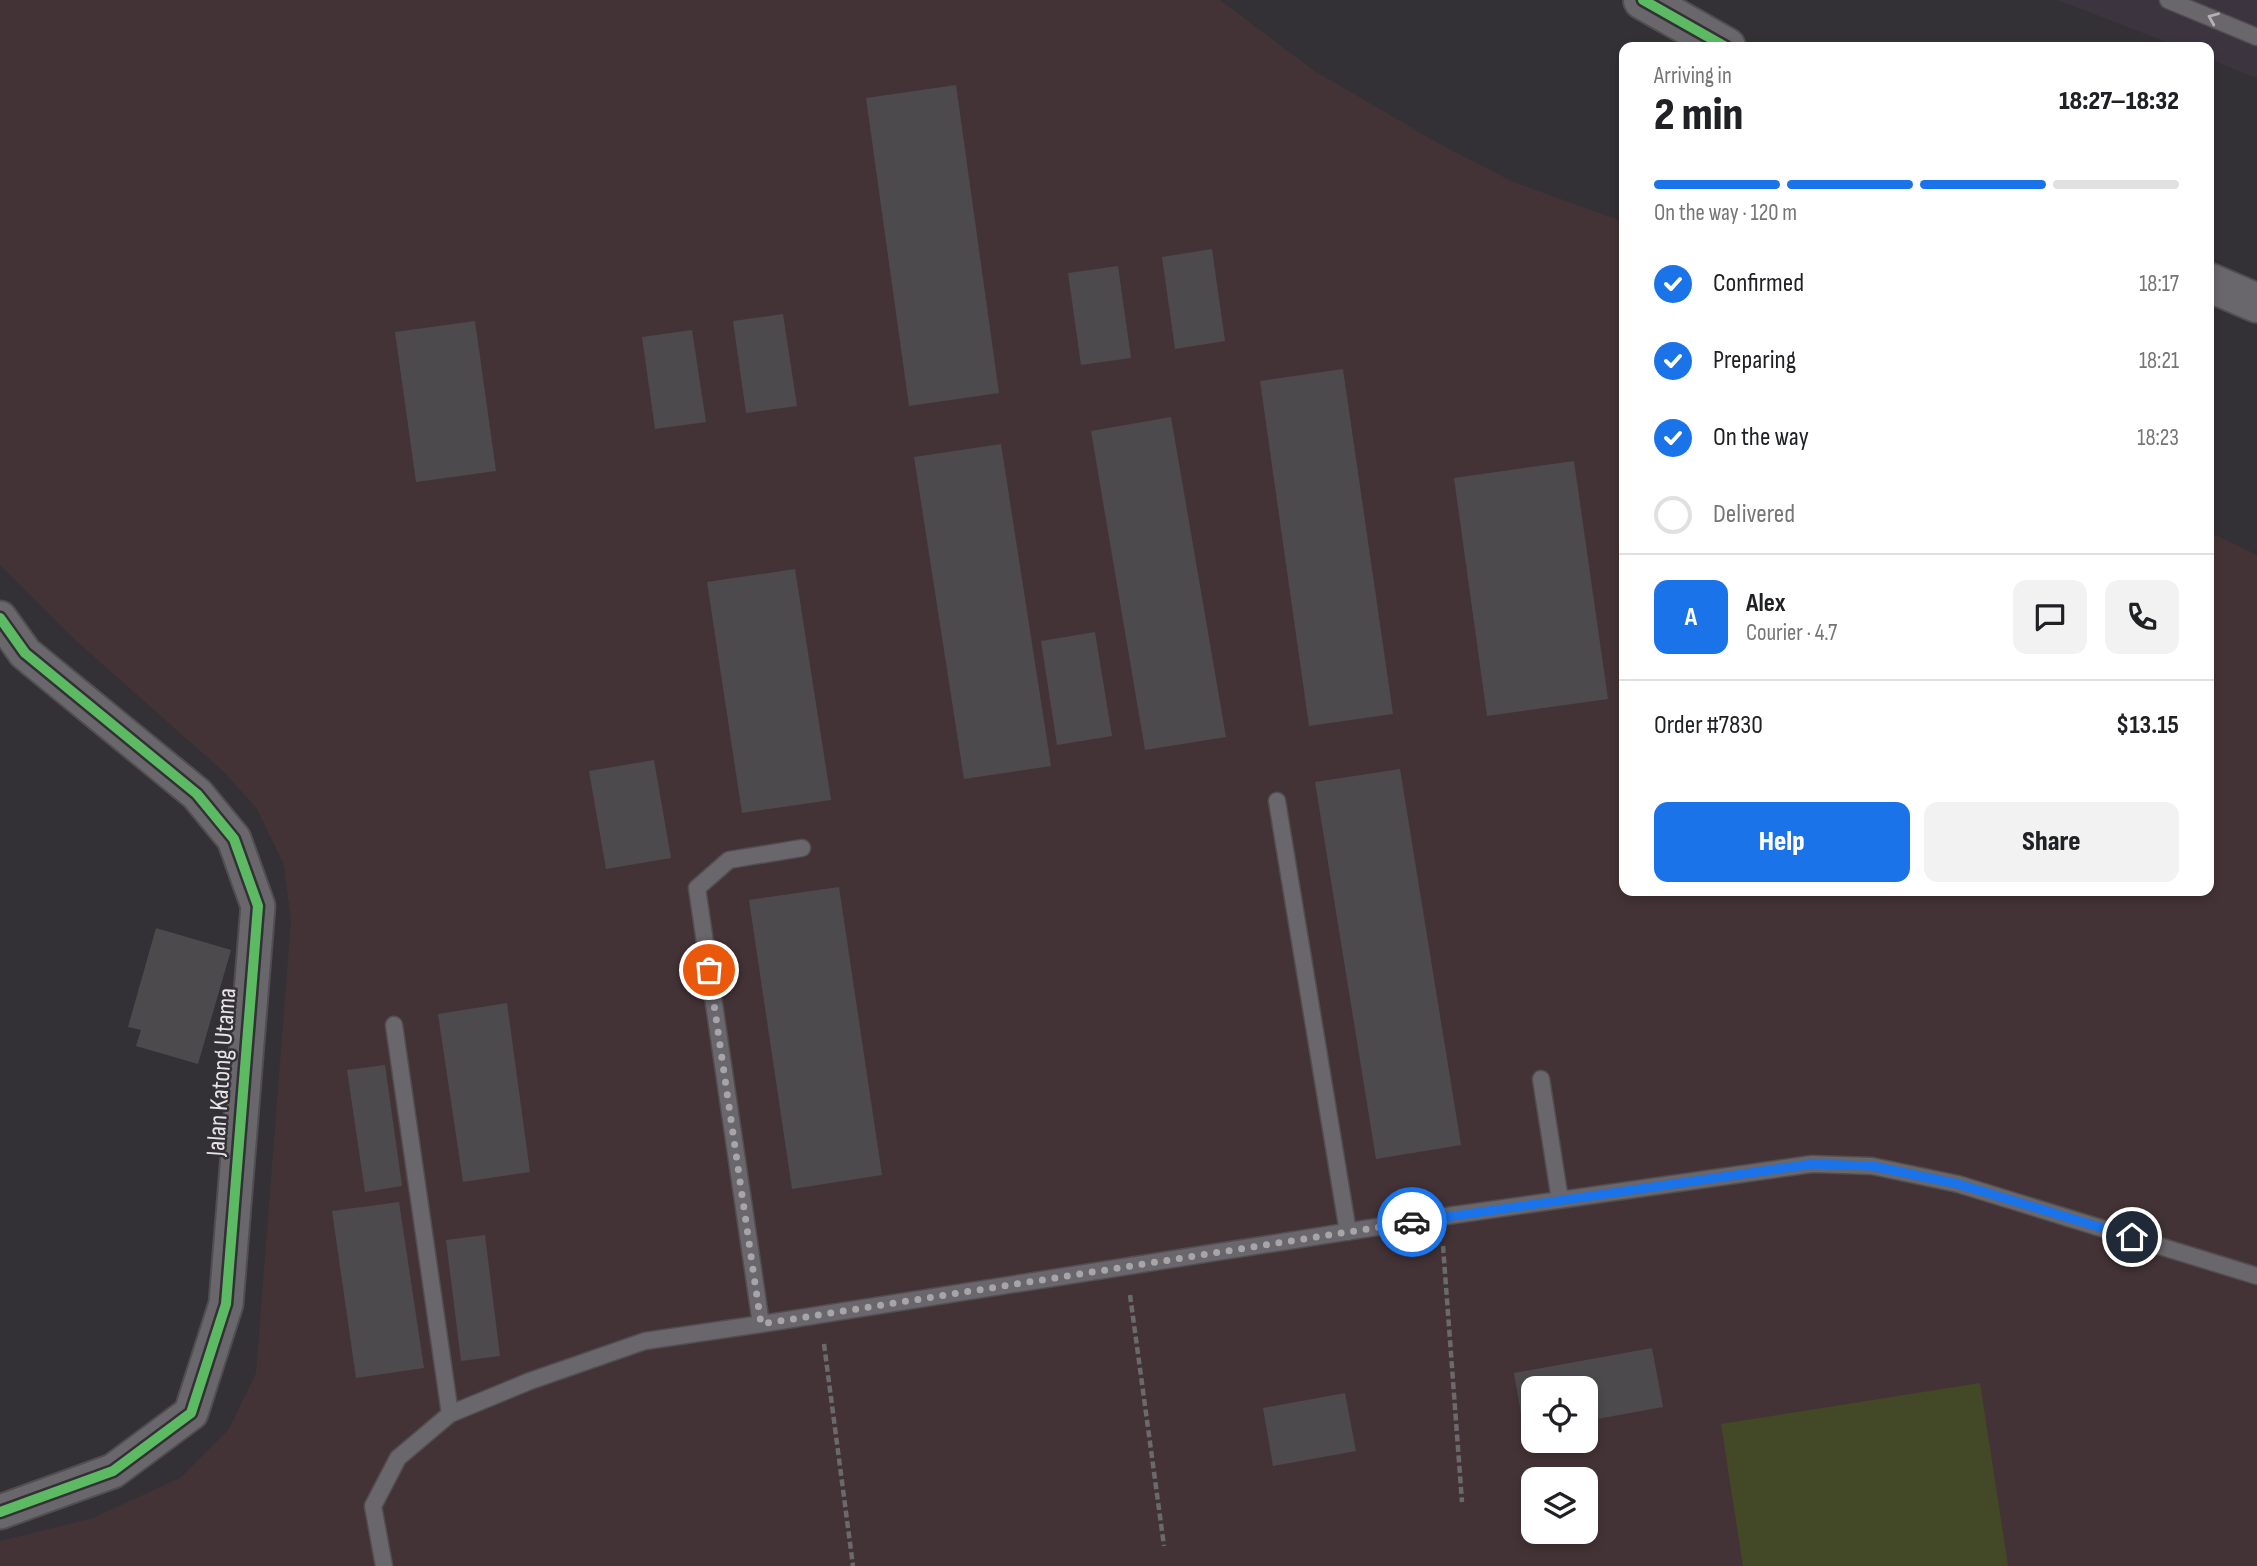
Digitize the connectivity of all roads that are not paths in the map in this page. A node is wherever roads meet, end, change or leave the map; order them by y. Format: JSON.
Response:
{"nodes":[{"id":1,"x":1643,"y":0,"type":"edge"},
{"id":2,"x":2168,"y":0,"type":"edge"},
{"id":3,"x":2257,"y":37,"type":"edge"},
{"id":4,"x":1717,"y":42,"type":"edge"},
{"id":5,"x":2214,"y":285,"type":"edge"},
{"id":6,"x":2257,"y":303,"type":"edge"},
{"id":7,"x":0,"y":618,"type":"edge"},
{"id":8,"x":1278,"y":801,"type":"dead end"},
{"id":9,"x":802,"y":848,"type":"dead end"},
{"id":10,"x":394,"y":1026,"type":"dead end"},
{"id":11,"x":1541,"y":1079,"type":"dead end"},
{"id":12,"x":1560,"y":1200,"type":"junction"},
{"id":13,"x":1348,"y":1232,"type":"junction"},
{"id":14,"x":2257,"y":1276,"type":"edge"},
{"id":15,"x":761,"y":1324,"type":"junction"},
{"id":16,"x":450,"y":1414,"type":"junction"},
{"id":17,"x":0,"y":1512,"type":"edge"},
{"id":18,"x":384,"y":1566,"type":"edge"}],
"edges":[{"from":1,"to":4,"type":"street"},
{"from":3,"to":2,"type":"lane","one_way":true},
{"from":5,"to":6,"type":"street"},
{"from":7,"to":17,"type":"street","name":"Jalan Katong Utama"},
{"from":8,"to":13,"type":"lane"},
{"from":9,"to":15,"type":"lane"},
{"from":10,"to":16,"type":"lane"},
{"from":11,"to":12,"type":"lane"},
{"from":12,"to":13,"type":"lane"},
{"from":12,"to":14,"type":"lane"},
{"from":13,"to":15,"type":"lane"},
{"from":15,"to":16,"type":"lane"},
{"from":16,"to":18,"type":"lane"}]}
